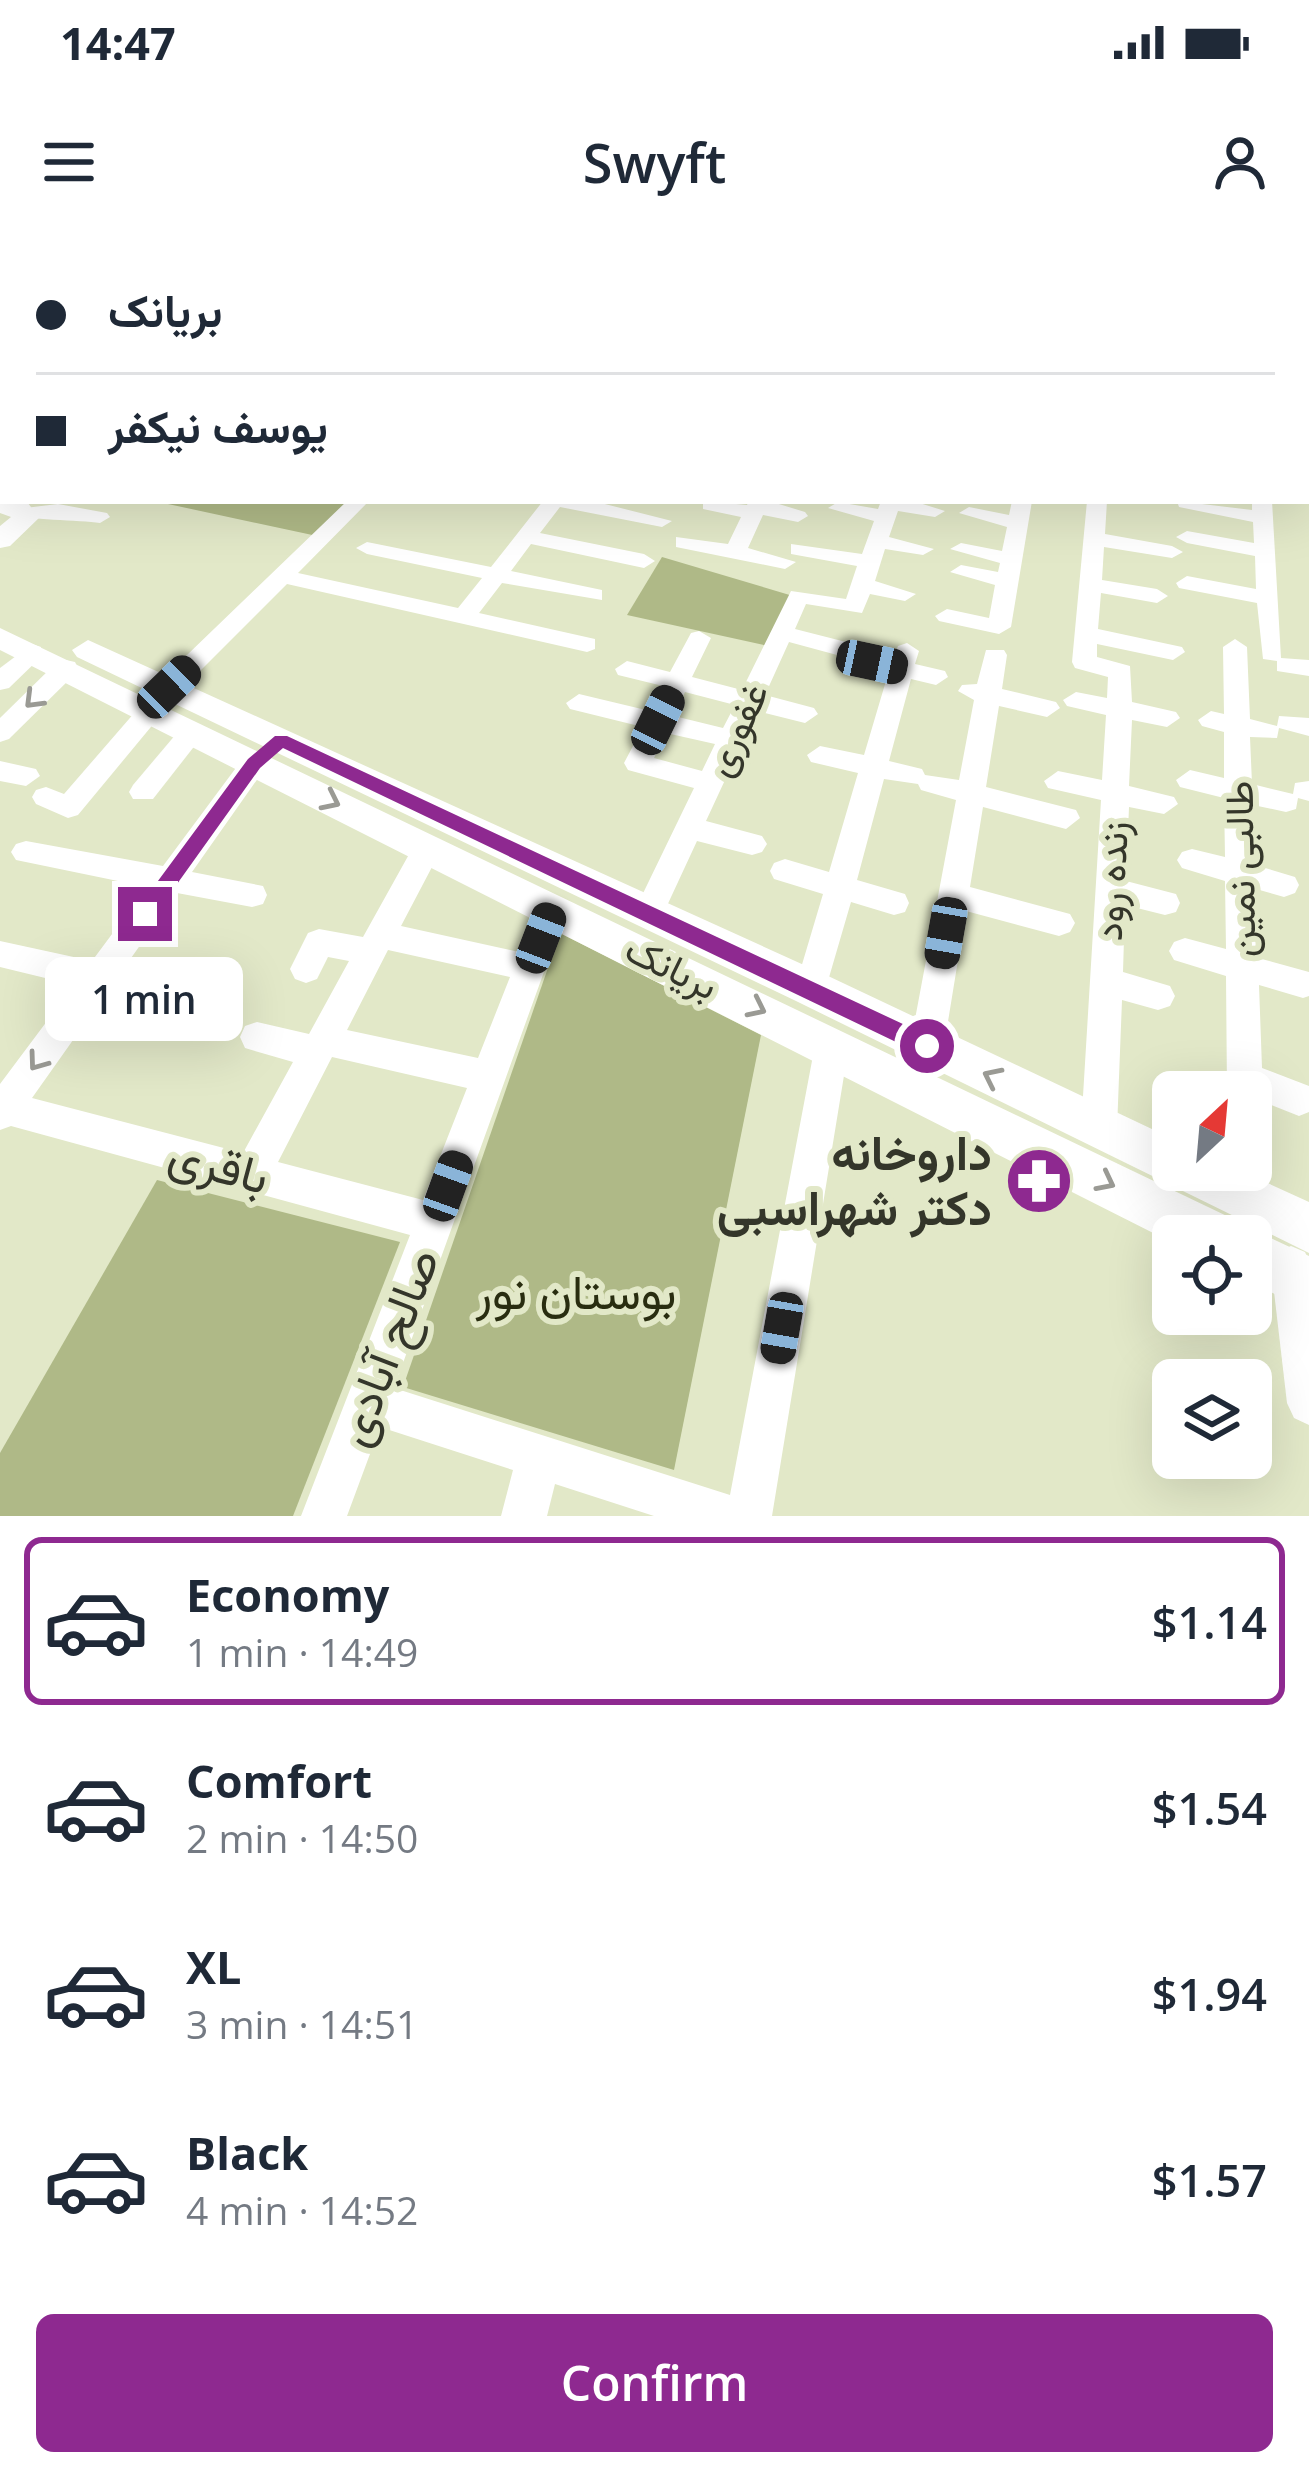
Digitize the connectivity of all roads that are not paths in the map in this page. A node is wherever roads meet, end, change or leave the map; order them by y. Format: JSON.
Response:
{"nodes":[{"id":1,"x":356,"y":504,"type":"edge"},
{"id":2,"x":555,"y":504,"type":"edge"},
{"id":3,"x":574,"y":504,"type":"edge"},
{"id":4,"x":1208,"y":504,"type":"edge"},
{"id":5,"x":710,"y":505,"type":"dead end"},
{"id":6,"x":756,"y":507,"type":"edge"},
{"id":7,"x":888,"y":507,"type":"edge"},
{"id":8,"x":838,"y":508,"type":"dead end"},
{"id":9,"x":1263,"y":509,"type":"edge"},
{"id":10,"x":13,"y":510,"type":"edge"},
{"id":11,"x":934,"y":511,"type":"dead end"},
{"id":12,"x":1020,"y":512,"type":"edge"},
{"id":13,"x":969,"y":513,"type":"dead end"},
{"id":14,"x":100,"y":517,"type":"dead end"},
{"id":15,"x":798,"y":517,"type":"dead end"},
{"id":16,"x":662,"y":520,"type":"dead end"},
{"id":17,"x":1096,"y":521,"type":"edge"},
{"id":18,"x":1147,"y":533,"type":"dead end"},
{"id":19,"x":526,"y":537,"type":"junction"},
{"id":20,"x":0,"y":540,"type":"edge"},
{"id":21,"x":684,"y":542,"type":"dead end"},
{"id":22,"x":367,"y":548,"type":"dead end"},
{"id":23,"x":923,"y":549,"type":"dead end"},
{"id":24,"x":1265,"y":550,"type":"junction"},
{"id":25,"x":735,"y":552,"type":"junction"},
{"id":26,"x":961,"y":561,"type":"dead end"},
{"id":27,"x":644,"y":562,"type":"dead end"},
{"id":28,"x":1010,"y":570,"type":"junction"},
{"id":29,"x":497,"y":574,"type":"junction"},
{"id":30,"x":866,"y":574,"type":"junction"},
{"id":31,"x":282,"y":576,"type":"junction"},
{"id":32,"x":1187,"y":583,"type":"dead end"},
{"id":33,"x":1091,"y":585,"type":"junction"},
{"id":34,"x":904,"y":594,"type":"dead end"},
{"id":35,"x":594,"y":595,"type":"dead end"},
{"id":36,"x":1156,"y":596,"type":"dead end"},
{"id":37,"x":1268,"y":598,"type":"junction"},
{"id":38,"x":0,"y":612,"type":"edge"},
{"id":39,"x":946,"y":616,"type":"dead end"},
{"id":40,"x":463,"y":617,"type":"junction"},
{"id":41,"x":781,"y":633,"type":"junction"},
{"id":42,"x":1087,"y":634,"type":"junction"},
{"id":43,"x":699,"y":638,"type":"dead end"},
{"id":44,"x":997,"y":641,"type":"junction"},
{"id":45,"x":587,"y":644,"type":"dead end"},
{"id":46,"x":1235,"y":646,"type":"dead end"},
{"id":47,"x":837,"y":647,"type":"dead end"},
{"id":48,"x":1173,"y":652,"type":"dead end"},
{"id":49,"x":32,"y":653,"type":"edge"},
{"id":50,"x":905,"y":660,"type":"junction"},
{"id":51,"x":872,"y":662,"type":"dead end"},
{"id":52,"x":1289,"y":662,"type":"edge"},
{"id":53,"x":627,"y":669,"type":"dead end"},
{"id":54,"x":936,"y":677,"type":"dead end"},
{"id":55,"x":678,"y":681,"type":"junction"},
{"id":56,"x":0,"y":682,"type":"edge"},
{"id":57,"x":979,"y":693,"type":"junction"},
{"id":58,"x":751,"y":698,"type":"junction"},
{"id":59,"x":160,"y":699,"type":"junction"},
{"id":60,"x":1076,"y":700,"type":"dead end"},
{"id":61,"x":579,"y":703,"type":"dead end"},
{"id":62,"x":1048,"y":708,"type":"dead end"},
{"id":63,"x":1120,"y":708,"type":"junction"},
{"id":64,"x":805,"y":713,"type":"dead end"},
{"id":65,"x":1166,"y":718,"type":"dead end"},
{"id":66,"x":658,"y":720,"type":"junction"},
{"id":67,"x":1224,"y":723,"type":"junction"},
{"id":68,"x":1288,"y":727,"type":"edge"},
{"id":69,"x":0,"y":733,"type":"edge"},
{"id":70,"x":191,"y":733,"type":"junction"},
{"id":71,"x":731,"y":739,"type":"junction"},
{"id":72,"x":268,"y":752,"type":"junction"},
{"id":73,"x":820,"y":755,"type":"dead end"},
{"id":74,"x":874,"y":767,"type":"junction"},
{"id":75,"x":1190,"y":780,"type":"dead end"},
{"id":76,"x":1058,"y":781,"type":"dead end"},
{"id":77,"x":710,"y":783,"type":"junction"},
{"id":78,"x":1238,"y":791,"type":"junction"},
{"id":79,"x":143,"y":792,"type":"dead end"},
{"id":80,"x":970,"y":794,"type":"junction"},
{"id":81,"x":1116,"y":794,"type":"junction"},
{"id":82,"x":1300,"y":795,"type":"edge"},
{"id":83,"x":46,"y":797,"type":"dead end"},
{"id":84,"x":1164,"y":804,"type":"dead end"},
{"id":85,"x":1066,"y":818,"type":"dead end"},
{"id":86,"x":689,"y":827,"type":"junction"},
{"id":87,"x":752,"y":844,"type":"dead end"},
{"id":88,"x":427,"y":848,"type":"junction"},
{"id":89,"x":26,"y":852,"type":"dead end"},
{"id":90,"x":1192,"y":860,"type":"dead end"},
{"id":91,"x":785,"y":871,"type":"dead end"},
{"id":92,"x":1240,"y":873,"type":"junction"},
{"id":93,"x":168,"y":881,"type":"junction"},
{"id":94,"x":1284,"y":885,"type":"dead end"},
{"id":95,"x":839,"y":889,"type":"junction"},
{"id":96,"x":1111,"y":889,"type":"junction"},
{"id":97,"x":252,"y":895,"type":"dead end"},
{"id":98,"x":953,"y":895,"type":"junction"},
{"id":99,"x":894,"y":903,"type":"dead end"},
{"id":100,"x":1165,"y":903,"type":"dead end"},
{"id":101,"x":552,"y":908,"type":"junction"},
{"id":102,"x":648,"y":914,"type":"junction"},
{"id":103,"x":1060,"y":923,"type":"dead end"},
{"id":104,"x":375,"y":944,"type":"junction"},
{"id":105,"x":1185,"y":951,"type":"dead end"},
{"id":106,"x":0,"y":954,"type":"edge"},
{"id":107,"x":1243,"y":967,"type":"junction"},
{"id":108,"x":530,"y":968,"type":"junction"},
{"id":109,"x":306,"y":969,"type":"dead end"},
{"id":110,"x":98,"y":978,"type":"junction"},
{"id":111,"x":1106,"y":982,"type":"junction"},
{"id":112,"x":1303,"y":984,"type":"dead end"},
{"id":113,"x":811,"y":988,"type":"junction"},
{"id":114,"x":1158,"y":996,"type":"dead end"},
{"id":115,"x":193,"y":998,"type":"dead end"},
{"id":116,"x":256,"y":1037,"type":"dead end"},
{"id":117,"x":832,"y":1045,"type":"junction"},
{"id":118,"x":320,"y":1046,"type":"junction"},
{"id":119,"x":927,"y":1046,"type":"junction"},
{"id":120,"x":1245,"y":1071,"type":"edge"},
{"id":121,"x":489,"y":1077,"type":"junction"},
{"id":122,"x":1272,"y":1092,"type":"edge"},
{"id":123,"x":1299,"y":1099,"type":"dead end"},
{"id":124,"x":2,"y":1109,"type":"edge"},
{"id":125,"x":1099,"y":1129,"type":"junction"},
{"id":126,"x":1152,"y":1154,"type":"edge"},
{"id":127,"x":252,"y":1173,"type":"junction"},
{"id":128,"x":1216,"y":1191,"type":"edge"},
{"id":129,"x":1171,"y":1215,"type":"edge"},
{"id":130,"x":434,"y":1222,"type":"junction"},
{"id":131,"x":1277,"y":1233,"type":"edge"},
{"id":132,"x":367,"y":1401,"type":"junction"},
{"id":133,"x":1309,"y":1402,"type":"edge"},
{"id":134,"x":539,"y":1456,"type":"junction"},
{"id":135,"x":324,"y":1516,"type":"edge"},
{"id":136,"x":524,"y":1516,"type":"edge"},
{"id":137,"x":725,"y":1516,"type":"edge"},
{"id":138,"x":749,"y":1516,"type":"edge"}],
"edges":[{"from":1,"to":31,"type":"street"},
{"from":2,"to":19,"type":"street"},
{"from":3,"to":16,"type":"street"},
{"from":4,"to":9,"type":"street"},
{"from":5,"to":6,"type":"street"},
{"from":6,"to":15,"type":"street"},
{"from":6,"to":25,"type":"street"},
{"from":7,"to":8,"type":"street"},
{"from":7,"to":11,"type":"street"},
{"from":7,"to":30,"type":"street"},
{"from":9,"to":24,"type":"street"},
{"from":10,"to":14,"type":"street"},
{"from":10,"to":20,"type":"main road"},
{"from":12,"to":13,"type":"street"},
{"from":12,"to":28,"type":"street"},
{"from":17,"to":18,"type":"street"},
{"from":17,"to":24,"type":"street"},
{"from":17,"to":33,"type":"street"},
{"from":19,"to":27,"type":"street"},
{"from":19,"to":29,"type":"street"},
{"from":21,"to":25,"type":"street"},
{"from":22,"to":29,"type":"street"},
{"from":23,"to":30,"type":"street"},
{"from":24,"to":37,"type":"street"},
{"from":25,"to":30,"type":"street"},
{"from":26,"to":28,"type":"street"},
{"from":28,"to":44,"type":"street"},
{"from":29,"to":35,"type":"street"},
{"from":29,"to":40,"type":"street"},
{"from":30,"to":34,"type":"street"},
{"from":30,"to":41,"type":"street","name":"غفوری"},
{"from":31,"to":40,"type":"street"},
{"from":31,"to":59,"type":"street"},
{"from":32,"to":37,"type":"street"},
{"from":33,"to":36,"type":"street"},
{"from":33,"to":42,"type":"street"},
{"from":37,"to":52,"type":"street"},
{"from":38,"to":59,"type":"main road","name":"بریانک"},
{"from":39,"to":44,"type":"street"},
{"from":40,"to":45,"type":"street"},
{"from":41,"to":47,"type":"street"},
{"from":41,"to":58,"type":"street","name":"غفوری"},
{"from":42,"to":48,"type":"street"},
{"from":42,"to":63,"type":"street"},
{"from":43,"to":55,"type":"street"},
{"from":44,"to":57,"type":"street"},
{"from":46,"to":67,"type":"street","name":"طالبی نمین"},
{"from":49,"to":56,"type":"street"},
{"from":49,"to":59,"type":"main road","name":"بریانک"},
{"from":49,"to":69,"type":"street","one_way":true},
{"from":50,"to":51,"type":"street"},
{"from":50,"to":54,"type":"street"},
{"from":50,"to":74,"type":"street"},
{"from":53,"to":55,"type":"street"},
{"from":55,"to":58,"type":"street"},
{"from":55,"to":66,"type":"street"},
{"from":57,"to":62,"type":"street"},
{"from":57,"to":80,"type":"street"},
{"from":58,"to":64,"type":"street"},
{"from":58,"to":71,"type":"street","name":"غفوری"},
{"from":59,"to":70,"type":"main road","name":"بریانک"},
{"from":59,"to":72,"type":"main road","name":"بریانک"},
{"from":59,"to":83,"type":"street"},
{"from":60,"to":63,"type":"street"},
{"from":61,"to":66,"type":"street"},
{"from":63,"to":65,"type":"street"},
{"from":63,"to":81,"type":"street","name":"زنده رود"},
{"from":66,"to":71,"type":"street"},
{"from":66,"to":77,"type":"street"},
{"from":67,"to":68,"type":"street"},
{"from":67,"to":78,"type":"street","name":"طالبی نمین"},
{"from":70,"to":72,"type":"main road","name":"بریانک"},
{"from":70,"to":79,"type":"street"},
{"from":71,"to":77,"type":"street","name":"غفوری"},
{"from":72,"to":88,"type":"main road","name":"بریانک","one_way":true},
{"from":72,"to":93,"type":"street"},
{"from":72,"to":102,"type":"main road","name":"بریانک"},
{"from":73,"to":74,"type":"street"},
{"from":74,"to":80,"type":"street"},
{"from":74,"to":95,"type":"street"},
{"from":75,"to":78,"type":"street"},
{"from":76,"to":81,"type":"street"},
{"from":77,"to":86,"type":"street","name":"غفوری"},
{"from":78,"to":82,"type":"street"},
{"from":78,"to":92,"type":"street","name":"طالبی نمین"},
{"from":80,"to":85,"type":"street"},
{"from":80,"to":98,"type":"street"},
{"from":81,"to":84,"type":"street"},
{"from":81,"to":96,"type":"street","name":"زنده رود"},
{"from":86,"to":87,"type":"street"},
{"from":86,"to":102,"type":"street","name":"غفوری"},
{"from":88,"to":101,"type":"main road","name":"بریانک"},
{"from":88,"to":104,"type":"street"},
{"from":89,"to":93,"type":"street"},
{"from":90,"to":92,"type":"street"},
{"from":91,"to":95,"type":"street"},
{"from":92,"to":94,"type":"street"},
{"from":92,"to":107,"type":"street","name":"طالبی نمین"},
{"from":93,"to":97,"type":"street"},
{"from":93,"to":110,"type":"street"},
{"from":95,"to":99,"type":"street"},
{"from":95,"to":113,"type":"street"},
{"from":96,"to":100,"type":"street"},
{"from":96,"to":111,"type":"street","name":"زنده رود"},
{"from":98,"to":103,"type":"street"},
{"from":98,"to":119,"type":"street"},
{"from":101,"to":108,"type":"street","name":"صالح آبادی"},
{"from":101,"to":117,"type":"main road","name":"بریانک","one_way":true},
{"from":102,"to":113,"type":"main road","name":"بریانک"},
{"from":104,"to":108,"type":"street"},
{"from":104,"to":109,"type":"street"},
{"from":104,"to":118,"type":"street"},
{"from":105,"to":107,"type":"street"},
{"from":106,"to":110,"type":"street"},
{"from":107,"to":112,"type":"street"},
{"from":107,"to":120,"type":"street","name":"طالبی نمین"},
{"from":108,"to":121,"type":"street","name":"صالح آبادی"},
{"from":110,"to":115,"type":"street"},
{"from":110,"to":124,"type":"street","one_way":true},
{"from":111,"to":114,"type":"street"},
{"from":111,"to":125,"type":"street","name":"زنده رود"},
{"from":113,"to":119,"type":"main road","name":"بریانک"},
{"from":116,"to":118,"type":"street"},
{"from":117,"to":129,"type":"main road","name":"بریانک","one_way":true},
{"from":117,"to":138,"type":"street"},
{"from":118,"to":121,"type":"street"},
{"from":118,"to":127,"type":"street"},
{"from":125,"to":119,"type":"main road","name":"بریانک","one_way":true},
{"from":121,"to":130,"type":"street","name":"صالح آبادی"},
{"from":122,"to":123,"type":"street"},
{"from":124,"to":127,"type":"street","name":"باقری"},
{"from":125,"to":126,"type":"main road","name":"بریانک"},
{"from":127,"to":130,"type":"street","name":"باقری"},
{"from":128,"to":131,"type":"main road"},
{"from":130,"to":132,"type":"street","name":"صالح آبادی"},
{"from":131,"to":133,"type":"street"},
{"from":132,"to":134,"type":"street"},
{"from":132,"to":135,"type":"street","name":"صالح آبادی"},
{"from":134,"to":136,"type":"street"},
{"from":134,"to":137,"type":"street"}]}
